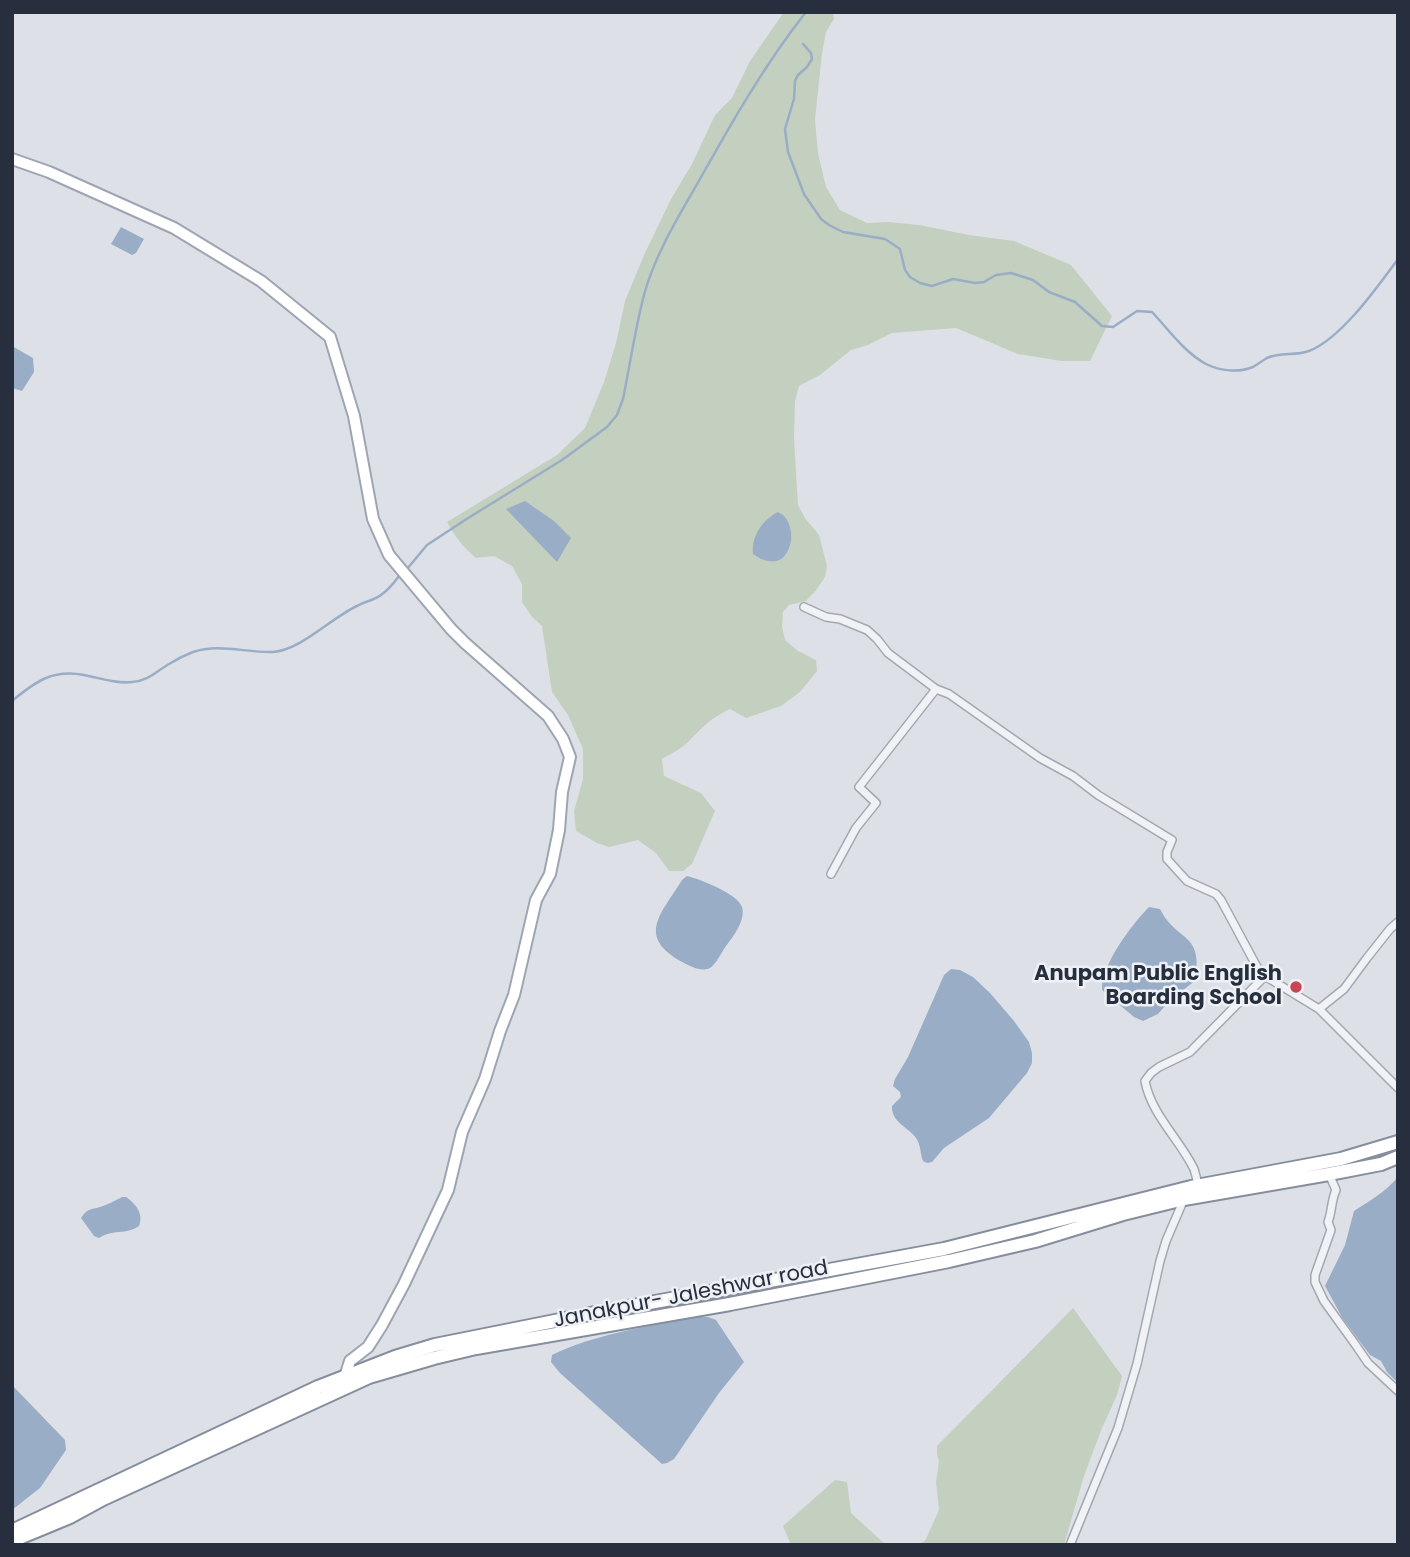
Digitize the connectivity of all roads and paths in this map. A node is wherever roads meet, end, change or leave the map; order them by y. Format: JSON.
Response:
{"nodes":[{"id":1,"x":12,"y":159,"type":"edge"},
{"id":2,"x":804,"y":607,"type":"dead end"},
{"id":3,"x":936,"y":689,"type":"junction"},
{"id":4,"x":831,"y":874,"type":"dead end"},
{"id":5,"x":1398,"y":922,"type":"edge"},
{"id":6,"x":1265,"y":975,"type":"junction"},
{"id":7,"x":1319,"y":1009,"type":"junction"},
{"id":8,"x":1398,"y":1088,"type":"edge"},
{"id":9,"x":1398,"y":1142,"type":"edge"},
{"id":10,"x":1398,"y":1157,"type":"edge"},
{"id":11,"x":1329,"y":1174,"type":"junction"},
{"id":12,"x":1198,"y":1185,"type":"junction"},
{"id":13,"x":1184,"y":1199,"type":"junction"},
{"id":14,"x":347,"y":1382,"type":"junction"},
{"id":15,"x":1398,"y":1391,"type":"edge"},
{"id":16,"x":12,"y":1531,"type":"edge"},
{"id":17,"x":12,"y":1541,"type":"edge"},
{"id":18,"x":1070,"y":1545,"type":"edge"}],
"edges":[{"from":1,"to":14,"type":"main road"},
{"from":2,"to":3,"type":"street"},
{"from":3,"to":4,"type":"street"},
{"from":3,"to":6,"type":"street"},
{"from":5,"to":7,"type":"street"},
{"from":6,"to":7,"type":"street"},
{"from":6,"to":12,"type":"street"},
{"from":7,"to":8,"type":"street"},
{"from":9,"to":12,"type":"highway","name":"Janakpur- Jaleshwar road"},
{"from":10,"to":11,"type":"highway","name":"Janakpur- Jaleshwar road"},
{"from":11,"to":13,"type":"highway","name":"Janakpur- Jaleshwar road"},
{"from":11,"to":15,"type":"street"},
{"from":12,"to":14,"type":"highway","name":"Janakpur- Jaleshwar road"},
{"from":13,"to":14,"type":"highway","name":"Janakpur- Jaleshwar road"},
{"from":13,"to":18,"type":"street"},
{"from":14,"to":16,"type":"highway","name":"Janakpur- Jaleshwar road"},
{"from":14,"to":17,"type":"highway","name":"Janakpur- Jaleshwar road"}]}
